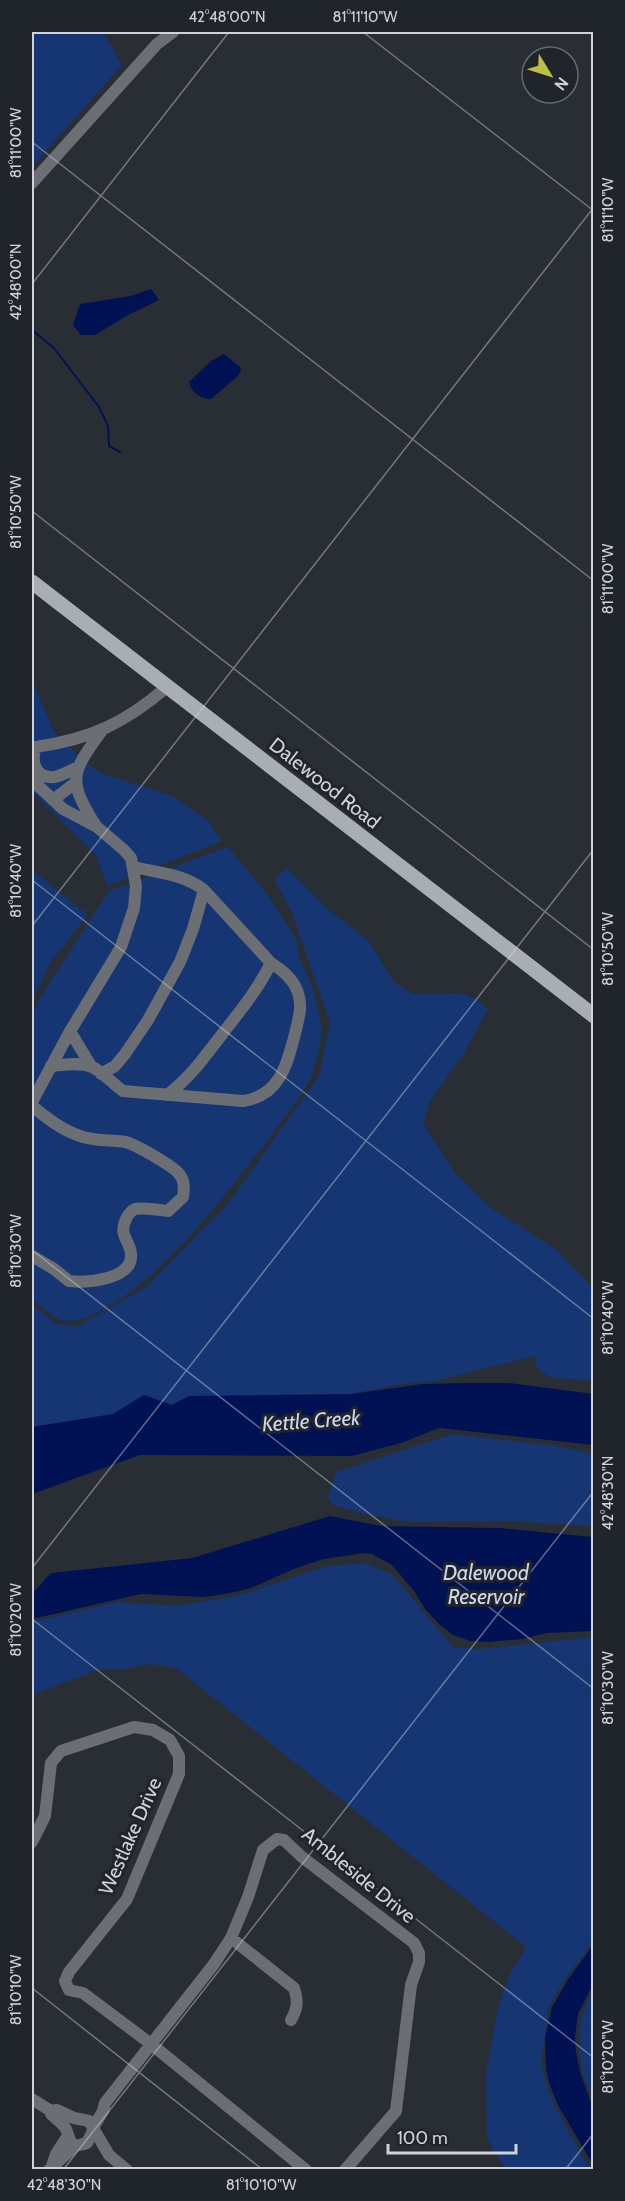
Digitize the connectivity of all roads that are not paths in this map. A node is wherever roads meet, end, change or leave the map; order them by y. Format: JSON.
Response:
{"nodes":[{"id":1,"x":172,"y":32,"type":"edge"},
{"id":2,"x":32,"y":183,"type":"edge"},
{"id":3,"x":32,"y":582,"type":"edge"},
{"id":4,"x":167,"y":687,"type":"junction"},
{"id":5,"x":101,"y":732,"type":"junction"},
{"id":6,"x":34,"y":747,"type":"edge"},
{"id":7,"x":79,"y":767,"type":"junction"},
{"id":8,"x":32,"y":780,"type":"edge"},
{"id":9,"x":75,"y":783,"type":"junction"},
{"id":10,"x":53,"y":800,"type":"junction"},
{"id":11,"x":97,"y":827,"type":"junction"},
{"id":12,"x":134,"y":867,"type":"junction"},
{"id":13,"x":204,"y":890,"type":"junction"},
{"id":14,"x":271,"y":963,"type":"junction"},
{"id":15,"x":594,"y":1016,"type":"edge"},
{"id":16,"x":70,"y":1031,"type":"junction"},
{"id":17,"x":51,"y":1066,"type":"junction"},
{"id":18,"x":96,"y":1070,"type":"junction"},
{"id":19,"x":167,"y":1095,"type":"junction"},
{"id":20,"x":32,"y":1104,"type":"edge"},
{"id":21,"x":32,"y":1256,"type":"edge"},
{"id":22,"x":32,"y":1842,"type":"edge"},
{"id":23,"x":231,"y":1938,"type":"junction"},
{"id":24,"x":291,"y":2020,"type":"dead end"},
{"id":25,"x":151,"y":2044,"type":"junction"},
{"id":26,"x":32,"y":2099,"type":"edge"},
{"id":27,"x":105,"y":2103,"type":"junction"},
{"id":28,"x":51,"y":2110,"type":"junction"},
{"id":29,"x":78,"y":2118,"type":"junction"},
{"id":30,"x":93,"y":2130,"type":"junction"},
{"id":31,"x":73,"y":2139,"type":"junction"},
{"id":32,"x":109,"y":2155,"type":"junction"},
{"id":33,"x":50,"y":2168,"type":"edge"},
{"id":34,"x":128,"y":2169,"type":"edge"},
{"id":35,"x":306,"y":2169,"type":"edge"},
{"id":36,"x":345,"y":2169,"type":"edge"}],
"edges":[{"from":1,"to":2,"type":"street"},
{"from":3,"to":4,"type":"main road","name":"Dalewood Road"},
{"from":4,"to":5,"type":"street"},
{"from":4,"to":15,"type":"main road","name":"Dalewood Road"},
{"from":5,"to":6,"type":"street"},
{"from":5,"to":7,"type":"street"},
{"from":6,"to":7,"type":"street"},
{"from":7,"to":9,"type":"street"},
{"from":8,"to":10,"type":"street"},
{"from":9,"to":10,"type":"street"},
{"from":9,"to":11,"type":"street"},
{"from":10,"to":11,"type":"street"},
{"from":11,"to":12,"type":"street"},
{"from":12,"to":13,"type":"street"},
{"from":12,"to":16,"type":"street"},
{"from":13,"to":14,"type":"street"},
{"from":13,"to":18,"type":"street"},
{"from":14,"to":19,"type":"street"},
{"from":14,"to":19,"type":"street"},
{"from":16,"to":17,"type":"street"},
{"from":16,"to":18,"type":"street"},
{"from":17,"to":18,"type":"street"},
{"from":17,"to":20,"type":"street"},
{"from":18,"to":19,"type":"street"},
{"from":20,"to":21,"type":"street"},
{"from":22,"to":25,"type":"street","name":"Westlake Drive"},
{"from":23,"to":24,"type":"street"},
{"from":23,"to":25,"type":"street","name":"Ambleside Drive"},
{"from":23,"to":36,"type":"street","name":"Ambleside Drive"},
{"from":25,"to":27,"type":"street","name":"Ambleside Drive"},
{"from":25,"to":35,"type":"street","name":"Westlake Drive"},
{"from":26,"to":28,"type":"street"},
{"from":27,"to":29,"type":"street","name":"Ambleside Drive"},
{"from":27,"to":30,"type":"street","name":"Ambleside Drive"},
{"from":28,"to":29,"type":"street"},
{"from":28,"to":31,"type":"street"},
{"from":29,"to":30,"type":"street"},
{"from":29,"to":31,"type":"street"},
{"from":30,"to":31,"type":"street"},
{"from":30,"to":32,"type":"street"},
{"from":31,"to":32,"type":"street"},
{"from":31,"to":33,"type":"street"},
{"from":32,"to":34,"type":"street"}]}
